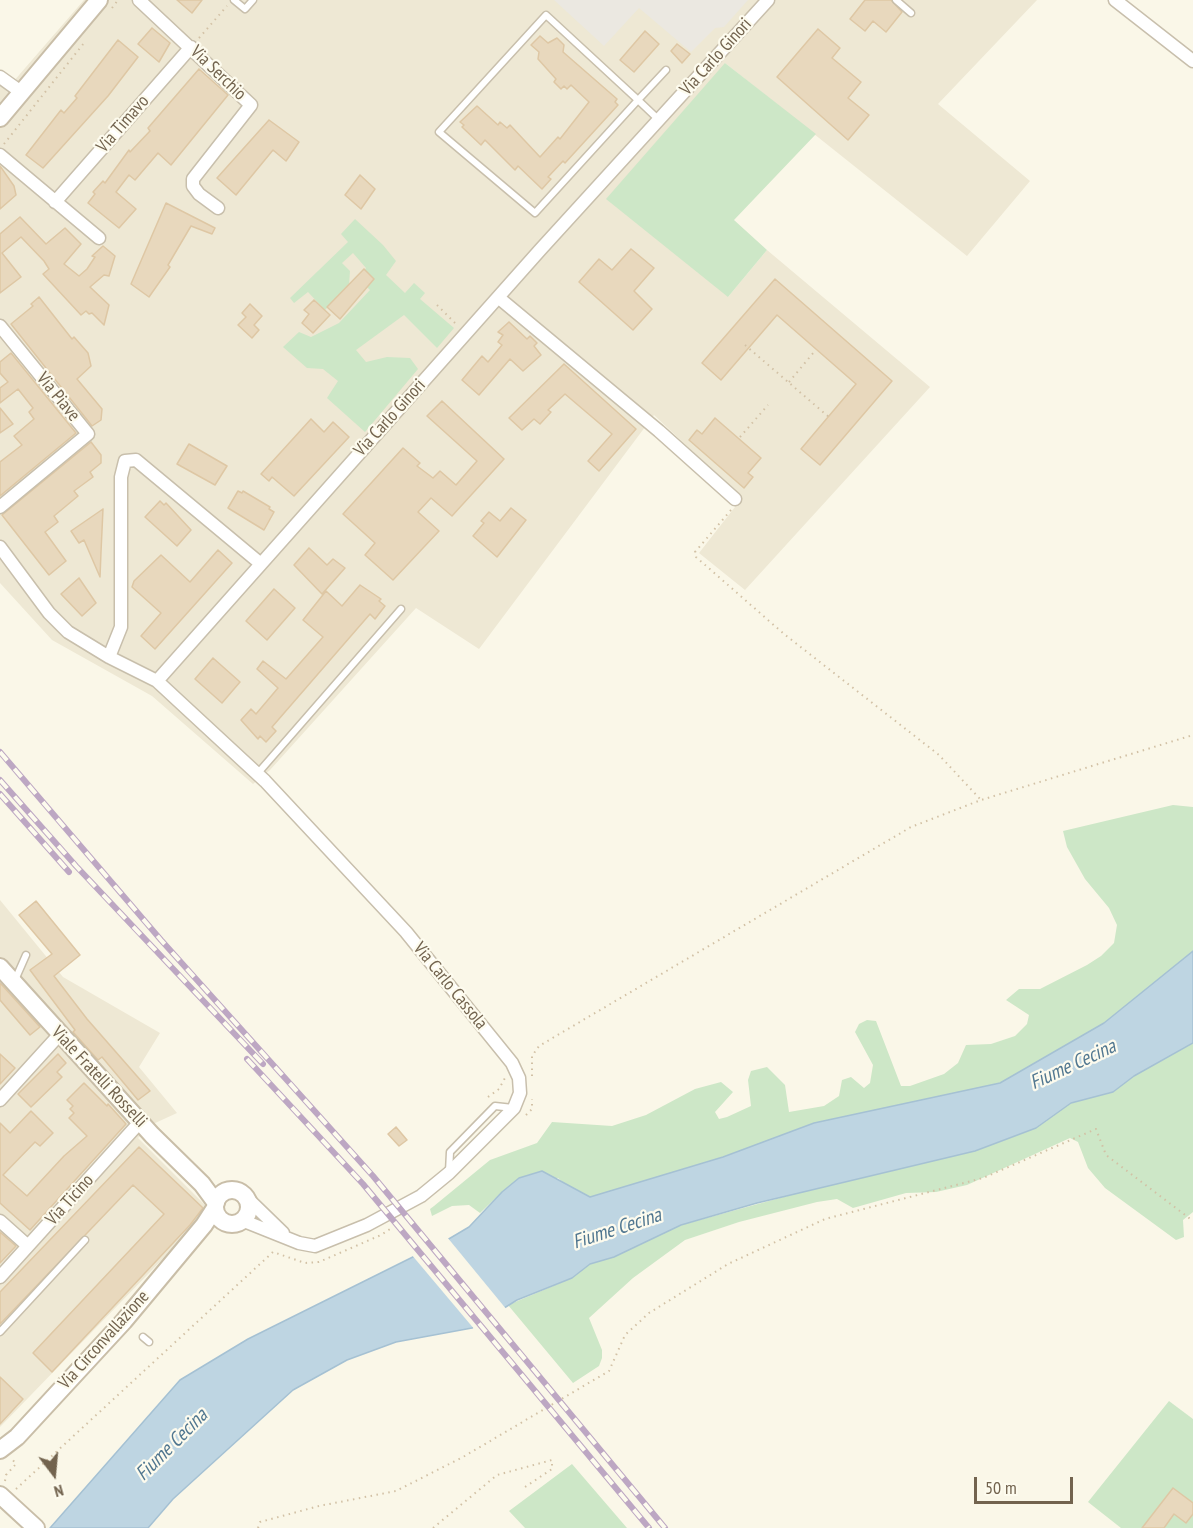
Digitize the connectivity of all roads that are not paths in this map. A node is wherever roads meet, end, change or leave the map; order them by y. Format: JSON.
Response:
{"nodes":[{"id":1,"x":139,"y":0,"type":"edge"},
{"id":2,"x":233,"y":0,"type":"edge"},
{"id":3,"x":253,"y":0,"type":"edge"},
{"id":4,"x":768,"y":0,"type":"edge"},
{"id":5,"x":896,"y":0,"type":"edge"},
{"id":6,"x":1115,"y":0,"type":"edge"},
{"id":7,"x":105,"y":5,"type":"edge"},
{"id":8,"x":911,"y":13,"type":"dead end"},
{"id":9,"x":191,"y":47,"type":"junction"},
{"id":10,"x":1193,"y":62,"type":"edge"},
{"id":11,"x":666,"y":70,"type":"dead end"},
{"id":12,"x":0,"y":77,"type":"edge"},
{"id":13,"x":21,"y":92,"type":"junction"},
{"id":14,"x":638,"y":100,"type":"junction"},
{"id":15,"x":0,"y":118,"type":"edge"},
{"id":16,"x":660,"y":120,"type":"junction"},
{"id":17,"x":0,"y":155,"type":"edge"},
{"id":18,"x":55,"y":202,"type":"junction"},
{"id":19,"x":218,"y":208,"type":"dead end"},
{"id":20,"x":99,"y":238,"type":"dead end"},
{"id":21,"x":499,"y":298,"type":"junction"},
{"id":22,"x":0,"y":326,"type":"edge"},
{"id":23,"x":735,"y":499,"type":"road end"},
{"id":24,"x":0,"y":507,"type":"edge"},
{"id":25,"x":0,"y":547,"type":"edge"},
{"id":26,"x":261,"y":564,"type":"junction"},
{"id":27,"x":401,"y":609,"type":"dead end"},
{"id":28,"x":109,"y":657,"type":"junction"},
{"id":29,"x":157,"y":681,"type":"junction"},
{"id":30,"x":257,"y":774,"type":"junction"},
{"id":31,"x":26,"y":956,"type":"dead end"},
{"id":32,"x":0,"y":967,"type":"edge"},
{"id":33,"x":14,"y":983,"type":"junction"},
{"id":34,"x":59,"y":1035,"type":"junction"},
{"id":35,"x":0,"y":1100,"type":"edge"},
{"id":36,"x":140,"y":1122,"type":"junction"},
{"id":37,"x":249,"y":1200,"type":"junction"},
{"id":38,"x":219,"y":1206,"type":"junction"},
{"id":39,"x":0,"y":1221,"type":"edge"},
{"id":40,"x":244,"y":1221,"type":"junction"},
{"id":41,"x":286,"y":1236,"type":"junction"},
{"id":42,"x":85,"y":1240,"type":"dead end"},
{"id":43,"x":28,"y":1246,"type":"junction"},
{"id":44,"x":0,"y":1277,"type":"edge"},
{"id":45,"x":0,"y":1332,"type":"edge"},
{"id":46,"x":143,"y":1337,"type":"dead end"},
{"id":47,"x":149,"y":1342,"type":"dead end"},
{"id":48,"x":2,"y":1449,"type":"edge"},
{"id":49,"x":7,"y":1495,"type":"edge"},
{"id":50,"x":36,"y":1528,"type":"edge"}],
"edges":[{"from":1,"to":9,"type":"street","name":"Via Serchio"},
{"from":2,"to":3,"type":"lane"},
{"from":4,"to":16,"type":"street","name":"Via Carlo Ginori"},
{"from":5,"to":8,"type":"lane"},
{"from":6,"to":10,"type":"street"},
{"from":7,"to":13,"type":"street"},
{"from":9,"to":18,"type":"street","name":"Via Timavo"},
{"from":9,"to":19,"type":"street","name":"Via Serchio"},
{"from":11,"to":14,"type":"lane"},
{"from":12,"to":13,"type":"street"},
{"from":13,"to":15,"type":"street"},
{"from":14,"to":14,"type":"lane"},
{"from":14,"to":16,"type":"lane"},
{"from":16,"to":21,"type":"street","name":"Via Carlo Ginori"},
{"from":17,"to":18,"type":"street"},
{"from":18,"to":20,"type":"street"},
{"from":21,"to":23,"type":"street"},
{"from":21,"to":26,"type":"street","name":"Via Carlo Ginori"},
{"from":22,"to":24,"type":"street","name":"Via Piave"},
{"from":25,"to":28,"type":"street"},
{"from":26,"to":28,"type":"street"},
{"from":26,"to":29,"type":"street","name":"Via Carlo Ginori"},
{"from":27,"to":30,"type":"lane"},
{"from":28,"to":29,"type":"street"},
{"from":29,"to":30,"type":"street","name":"Via Carlo Cassola"},
{"from":30,"to":41,"type":"street","name":"Via Carlo Cassola"},
{"from":31,"to":33,"type":"lane"},
{"from":32,"to":33,"type":"street","name":"Viale Fratelli Rosselli"},
{"from":33,"to":34,"type":"street","name":"Viale Fratelli Rosselli"},
{"from":34,"to":35,"type":"street"},
{"from":34,"to":36,"type":"street","name":"Viale Fratelli Rosselli"},
{"from":36,"to":38,"type":"street","name":"Viale Fratelli Rosselli"},
{"from":36,"to":43,"type":"street","name":"Via Ticino"},
{"from":37,"to":38,"type":"street"},
{"from":37,"to":40,"type":"street"},
{"from":37,"to":41,"type":"street"},
{"from":38,"to":40,"type":"street","name":"Via Circonvallazione"},
{"from":38,"to":48,"type":"street","name":"Via Circonvallazione"},
{"from":39,"to":43,"type":"street"},
{"from":40,"to":41,"type":"street"},
{"from":42,"to":45,"type":"lane"},
{"from":43,"to":44,"type":"street","name":"Via Ticino"},
{"from":46,"to":47,"type":"lane"},
{"from":49,"to":50,"type":"street"}]}
